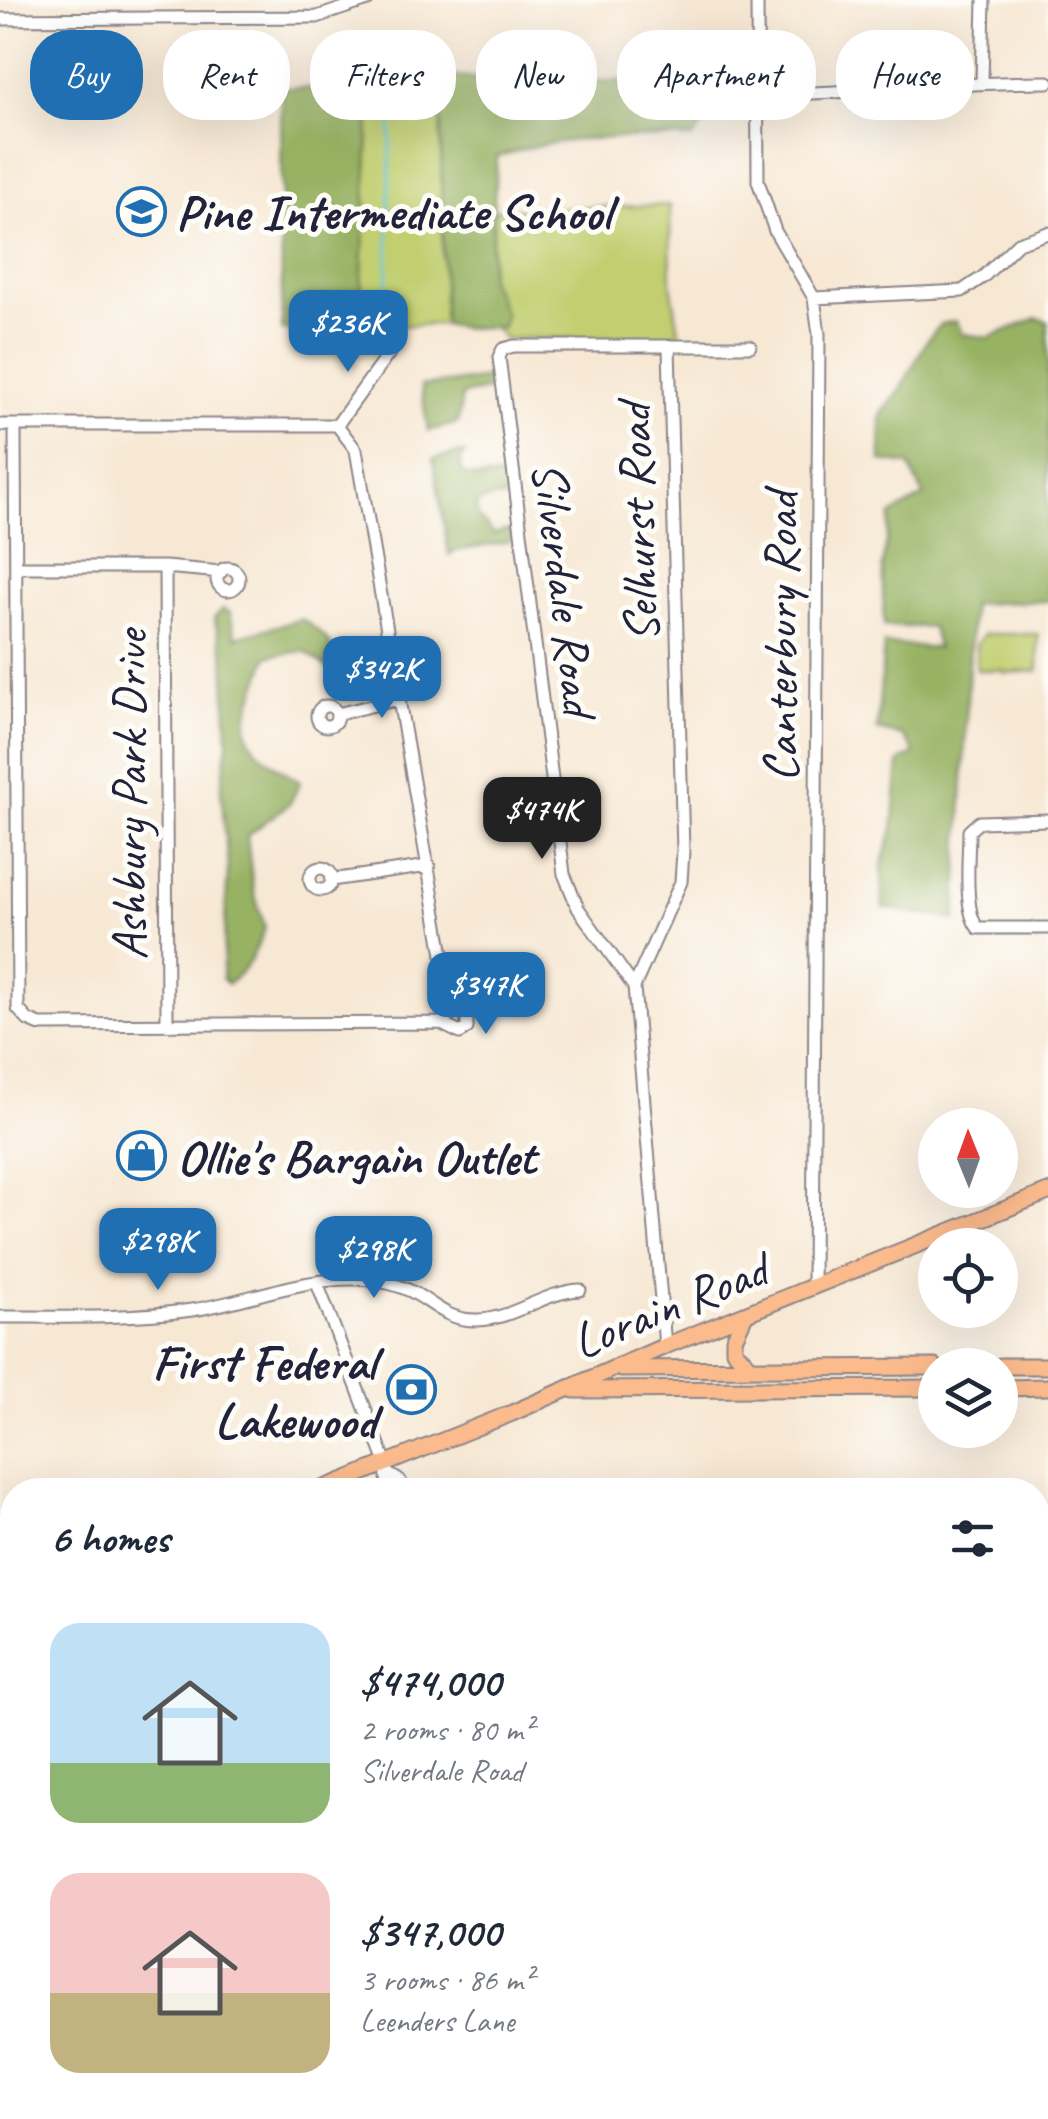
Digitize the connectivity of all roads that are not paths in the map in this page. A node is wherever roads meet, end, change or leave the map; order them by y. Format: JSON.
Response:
{"nodes":[{"id":1,"x":368,"y":0,"type":"edge"},
{"id":2,"x":758,"y":0,"type":"edge"},
{"id":3,"x":984,"y":0,"type":"edge"},
{"id":4,"x":0,"y":19,"type":"edge"},
{"id":5,"x":758,"y":30,"type":"edge"},
{"id":6,"x":982,"y":82,"type":"junction"},
{"id":7,"x":1048,"y":82,"type":"edge"},
{"id":8,"x":816,"y":93,"type":"edge"},
{"id":9,"x":759,"y":120,"type":"edge"},
{"id":10,"x":1048,"y":233,"type":"edge"},
{"id":11,"x":814,"y":298,"type":"junction"},
{"id":12,"x":750,"y":346,"type":"dead end"},
{"id":13,"x":669,"y":347,"type":"junction"},
{"id":14,"x":392,"y":349,"type":"dead end"},
{"id":15,"x":15,"y":424,"type":"junction"},
{"id":16,"x":337,"y":424,"type":"junction"},
{"id":17,"x":0,"y":425,"type":"edge"},
{"id":18,"x":18,"y":566,"type":"junction"},
{"id":19,"x":164,"y":567,"type":"junction"},
{"id":20,"x":220,"y":572,"type":"dead end"},
{"id":21,"x":399,"y":700,"type":"junction"},
{"id":22,"x":337,"y":714,"type":"dead end"},
{"id":23,"x":1048,"y":820,"type":"edge"},
{"id":24,"x":429,"y":866,"type":"junction"},
{"id":25,"x":331,"y":880,"type":"dead end"},
{"id":26,"x":1048,"y":928,"type":"edge"},
{"id":27,"x":634,"y":987,"type":"junction"},
{"id":28,"x":167,"y":1022,"type":"junction"},
{"id":29,"x":1048,"y":1192,"type":"edge"},
{"id":30,"x":317,"y":1283,"type":"junction"},
{"id":31,"x":813,"y":1288,"type":"junction"},
{"id":32,"x":580,"y":1290,"type":"dead end"},
{"id":33,"x":745,"y":1314,"type":"junction"},
{"id":34,"x":0,"y":1317,"type":"edge"},
{"id":35,"x":665,"y":1346,"type":"junction"},
{"id":36,"x":918,"y":1366,"type":"edge"},
{"id":37,"x":1018,"y":1366,"type":"edge"},
{"id":38,"x":1048,"y":1366,"type":"edge"},
{"id":39,"x":751,"y":1368,"type":"junction"},
{"id":40,"x":612,"y":1370,"type":"junction"},
{"id":41,"x":918,"y":1388,"type":"edge"},
{"id":42,"x":1018,"y":1388,"type":"edge"},
{"id":43,"x":1048,"y":1388,"type":"edge"},
{"id":44,"x":565,"y":1390,"type":"junction"},
{"id":45,"x":388,"y":1469,"type":"junction"},
{"id":46,"x":359,"y":1478,"type":"edge"},
{"id":47,"x":387,"y":1478,"type":"edge"},
{"id":48,"x":397,"y":1478,"type":"edge"}],
"edges":[{"from":1,"to":4,"type":"street"},
{"from":2,"to":5,"type":"street","name":"Canterbury Road"},
{"from":3,"to":6,"type":"street"},
{"from":6,"to":7,"type":"street"},
{"from":6,"to":8,"type":"street"},
{"from":9,"to":11,"type":"street","name":"Canterbury Road"},
{"from":10,"to":11,"type":"street"},
{"from":11,"to":31,"type":"street","name":"Canterbury Road"},
{"from":12,"to":13,"type":"street"},
{"from":13,"to":27,"type":"street","name":"Selhurst Road"},
{"from":13,"to":27,"type":"street","name":"Silverdale Road"},
{"from":14,"to":16,"type":"street"},
{"from":15,"to":16,"type":"street"},
{"from":15,"to":17,"type":"street"},
{"from":15,"to":18,"type":"street"},
{"from":16,"to":21,"type":"street"},
{"from":18,"to":19,"type":"street"},
{"from":18,"to":28,"type":"street"},
{"from":19,"to":20,"type":"street"},
{"from":19,"to":28,"type":"street","name":"Ashbury Park Drive"},
{"from":21,"to":22,"type":"street"},
{"from":21,"to":24,"type":"street"},
{"from":23,"to":26,"type":"street"},
{"from":24,"to":25,"type":"street"},
{"from":24,"to":28,"type":"street"},
{"from":27,"to":35,"type":"street"},
{"from":29,"to":31,"type":"main road","name":"Lorain Road"},
{"from":30,"to":32,"type":"street"},
{"from":30,"to":34,"type":"street"},
{"from":30,"to":45,"type":"street"},
{"from":31,"to":33,"type":"main road","name":"Lorain Road"},
{"from":33,"to":35,"type":"main road","name":"Lorain Road"},
{"from":33,"to":39,"type":"main road"},
{"from":35,"to":40,"type":"main road","name":"Lorain Road"},
{"from":36,"to":39,"type":"main road"},
{"from":37,"to":38,"type":"main road"},
{"from":39,"to":40,"type":"main road"},
{"from":40,"to":44,"type":"main road","name":"Lorain Road"},
{"from":41,"to":44,"type":"main road"},
{"from":42,"to":43,"type":"main road"},
{"from":44,"to":45,"type":"main road","name":"Lorain Road"},
{"from":45,"to":46,"type":"main road","name":"Lorain Road"},
{"from":45,"to":47,"type":"street"},
{"from":45,"to":48,"type":"street"}]}
